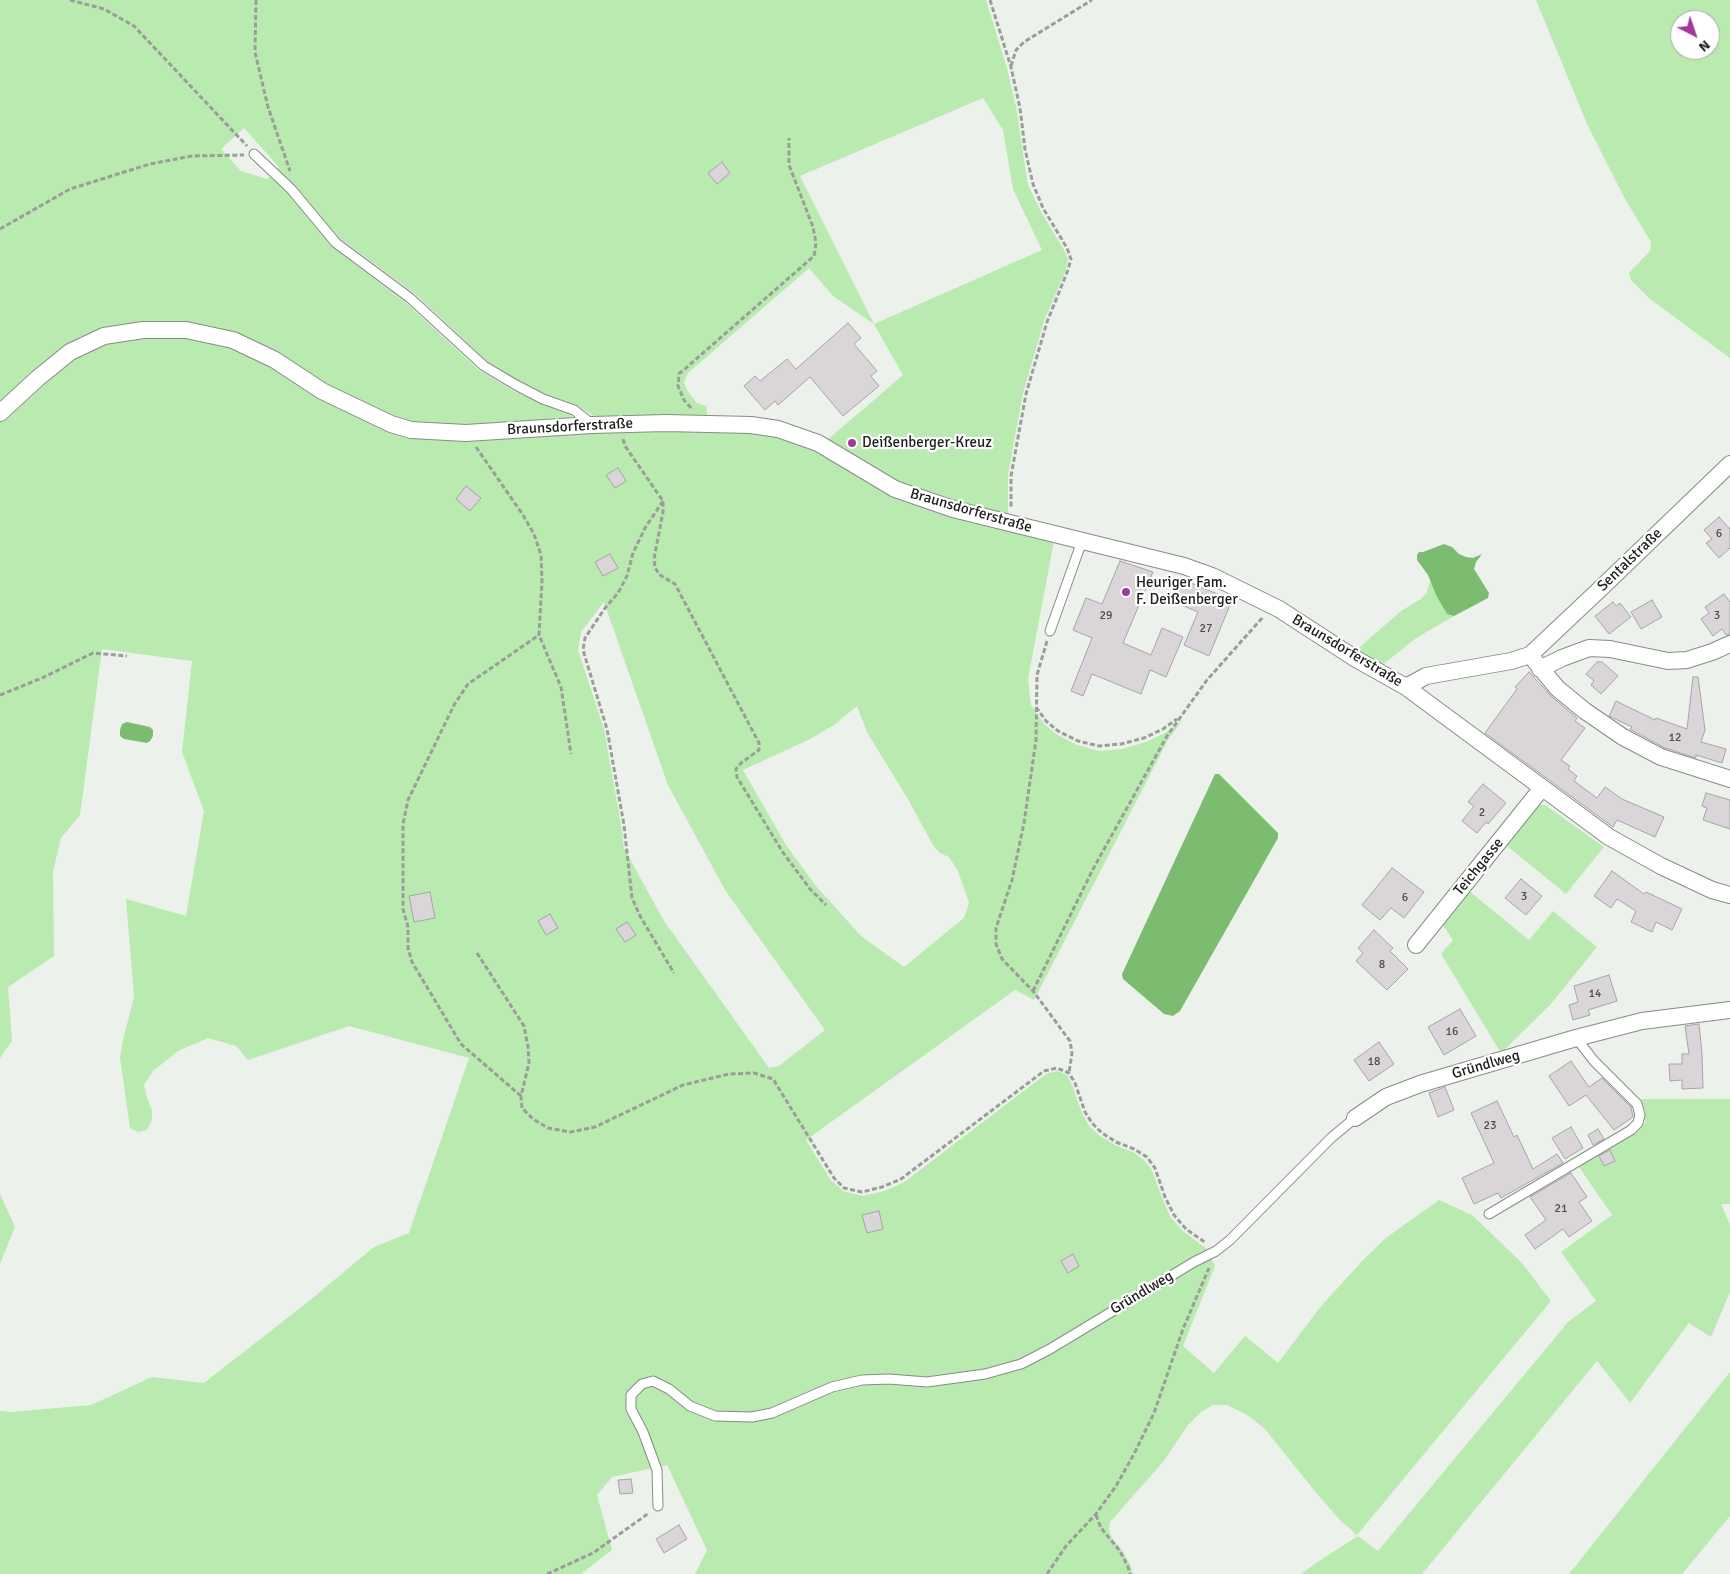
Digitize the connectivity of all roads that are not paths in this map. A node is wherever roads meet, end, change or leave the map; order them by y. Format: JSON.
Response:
{"nodes":[{"id":1,"x":254,"y":154,"type":"road end"},
{"id":2,"x":0,"y":413,"type":"edge"},
{"id":3,"x":592,"y":424,"type":"junction"},
{"id":4,"x":1730,"y":464,"type":"edge"},
{"id":5,"x":1082,"y":541,"type":"junction"},
{"id":6,"x":1050,"y":631,"type":"road end"},
{"id":7,"x":1730,"y":644,"type":"edge"},
{"id":8,"x":1530,"y":655,"type":"junction"},
{"id":9,"x":1540,"y":669,"type":"junction"},
{"id":10,"x":1406,"y":687,"type":"junction"},
{"id":11,"x":1730,"y":779,"type":"edge"},
{"id":12,"x":1542,"y":788,"type":"junction"},
{"id":13,"x":1730,"y":894,"type":"edge"},
{"id":14,"x":1416,"y":945,"type":"dead end"},
{"id":15,"x":1730,"y":1010,"type":"edge"},
{"id":16,"x":1576,"y":1038,"type":"junction"},
{"id":17,"x":1355,"y":1118,"type":"joint"},
{"id":18,"x":1489,"y":1214,"type":"dead end"},
{"id":19,"x":658,"y":1506,"type":"road end"}],
"edges":[{"from":1,"to":3,"type":"lane"},
{"from":2,"to":3,"type":"street","name":"Braunsdorferstraße"},
{"from":3,"to":5,"type":"street","name":"Braunsdorferstraße"},
{"from":4,"to":8,"type":"street","name":"Sentalstraße"},
{"from":5,"to":6,"type":"lane"},
{"from":5,"to":10,"type":"street","name":"Braunsdorferstraße"},
{"from":7,"to":9,"type":"street"},
{"from":8,"to":9,"type":"street"},
{"from":8,"to":10,"type":"street"},
{"from":9,"to":11,"type":"street"},
{"from":10,"to":12,"type":"street","name":"Braunsdorferstraße"},
{"from":12,"to":13,"type":"street","name":"Braunsdorferstraße"},
{"from":12,"to":14,"type":"street","name":"Teichgasse"},
{"from":15,"to":16,"type":"street","name":"Gründlweg"},
{"from":16,"to":17,"type":"street","name":"Gründlweg"},
{"from":16,"to":18,"type":"lane"},
{"from":17,"to":19,"type":"lane","name":"Gründlweg"}]}
